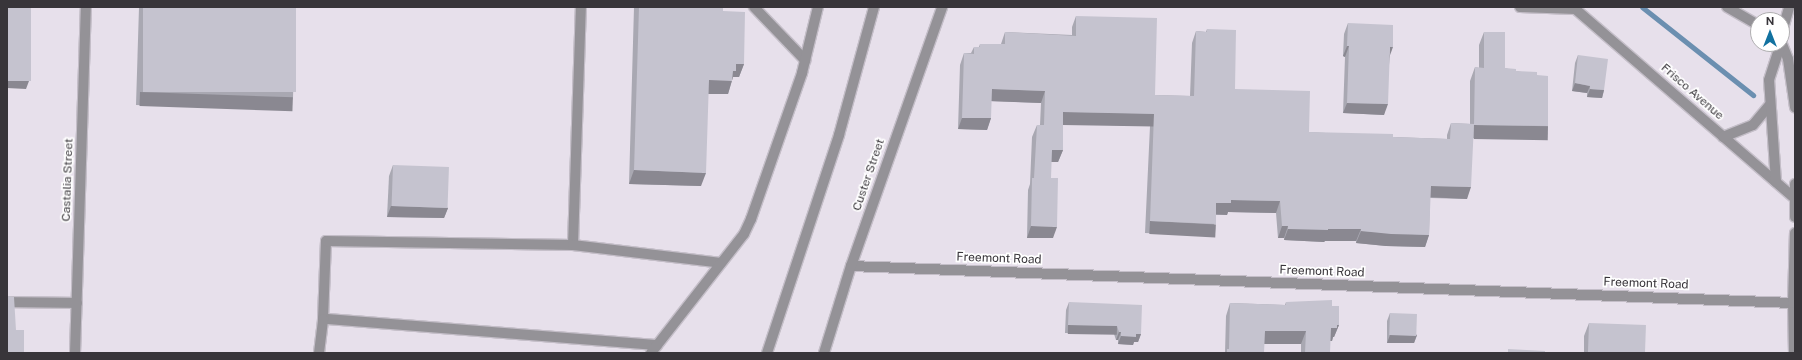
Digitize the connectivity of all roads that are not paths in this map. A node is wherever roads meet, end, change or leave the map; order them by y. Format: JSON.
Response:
{"nodes":[{"id":1,"x":86,"y":7,"type":"edge"},
{"id":2,"x":581,"y":7,"type":"edge"},
{"id":3,"x":754,"y":7,"type":"edge"},
{"id":4,"x":818,"y":7,"type":"edge"},
{"id":5,"x":874,"y":7,"type":"edge"},
{"id":6,"x":942,"y":7,"type":"edge"},
{"id":7,"x":1520,"y":7,"type":"edge"},
{"id":8,"x":1727,"y":7,"type":"edge"},
{"id":9,"x":1574,"y":8,"type":"edge"},
{"id":10,"x":1750,"y":20,"type":"edge"},
{"id":11,"x":1779,"y":52,"type":"edge"},
{"id":12,"x":1785,"y":52,"type":"edge"},
{"id":13,"x":805,"y":60,"type":"junction"},
{"id":14,"x":1770,"y":105,"type":"junction"},
{"id":15,"x":1795,"y":107,"type":"edge"},
{"id":16,"x":1723,"y":137,"type":"junction"},
{"id":17,"x":1776,"y":182,"type":"junction"},
{"id":18,"x":1795,"y":184,"type":"edge"},
{"id":19,"x":1794,"y":198,"type":"junction"},
{"id":20,"x":1795,"y":218,"type":"edge"},
{"id":21,"x":1795,"y":233,"type":"edge"},
{"id":22,"x":573,"y":245,"type":"junction"},
{"id":23,"x":721,"y":263,"type":"junction"},
{"id":24,"x":851,"y":266,"type":"junction"},
{"id":25,"x":7,"y":302,"type":"edge"},
{"id":26,"x":77,"y":303,"type":"junction"},
{"id":27,"x":1793,"y":303,"type":"junction"},
{"id":28,"x":323,"y":319,"type":"junction"},
{"id":29,"x":654,"y":349,"type":"edge"},
{"id":30,"x":75,"y":353,"type":"edge"},
{"id":31,"x":319,"y":353,"type":"edge"},
{"id":32,"x":767,"y":353,"type":"edge"},
{"id":33,"x":824,"y":353,"type":"edge"},
{"id":34,"x":1794,"y":353,"type":"edge"}],
"edges":[{"from":1,"to":26,"type":"street","name":"Castalia Street"},
{"from":2,"to":22,"type":"street"},
{"from":3,"to":13,"type":"street"},
{"from":4,"to":13,"type":"street"},
{"from":5,"to":32,"type":"street"},
{"from":6,"to":24,"type":"street","name":"Custer Street"},
{"from":7,"to":9,"type":"street"},
{"from":8,"to":10,"type":"street"},
{"from":9,"to":16,"type":"street","name":"Frisco Avenue"},
{"from":11,"to":14,"type":"street"},
{"from":12,"to":15,"type":"street"},
{"from":13,"to":23,"type":"street"},
{"from":14,"to":16,"type":"street"},
{"from":14,"to":17,"type":"street"},
{"from":16,"to":17,"type":"street","name":"Frisco Avenue"},
{"from":17,"to":19,"type":"street","name":"Frisco Avenue"},
{"from":18,"to":19,"type":"street"},
{"from":19,"to":20,"type":"street"},
{"from":21,"to":27,"type":"street"},
{"from":22,"to":23,"type":"street"},
{"from":22,"to":28,"type":"street"},
{"from":23,"to":29,"type":"street"},
{"from":24,"to":27,"type":"street","name":"Freemont Road"},
{"from":24,"to":33,"type":"street","name":"Custer Street"},
{"from":25,"to":26,"type":"street"},
{"from":26,"to":30,"type":"street","name":"Castalia Street"},
{"from":27,"to":34,"type":"street"},
{"from":28,"to":29,"type":"street"},
{"from":28,"to":31,"type":"street"}]}
